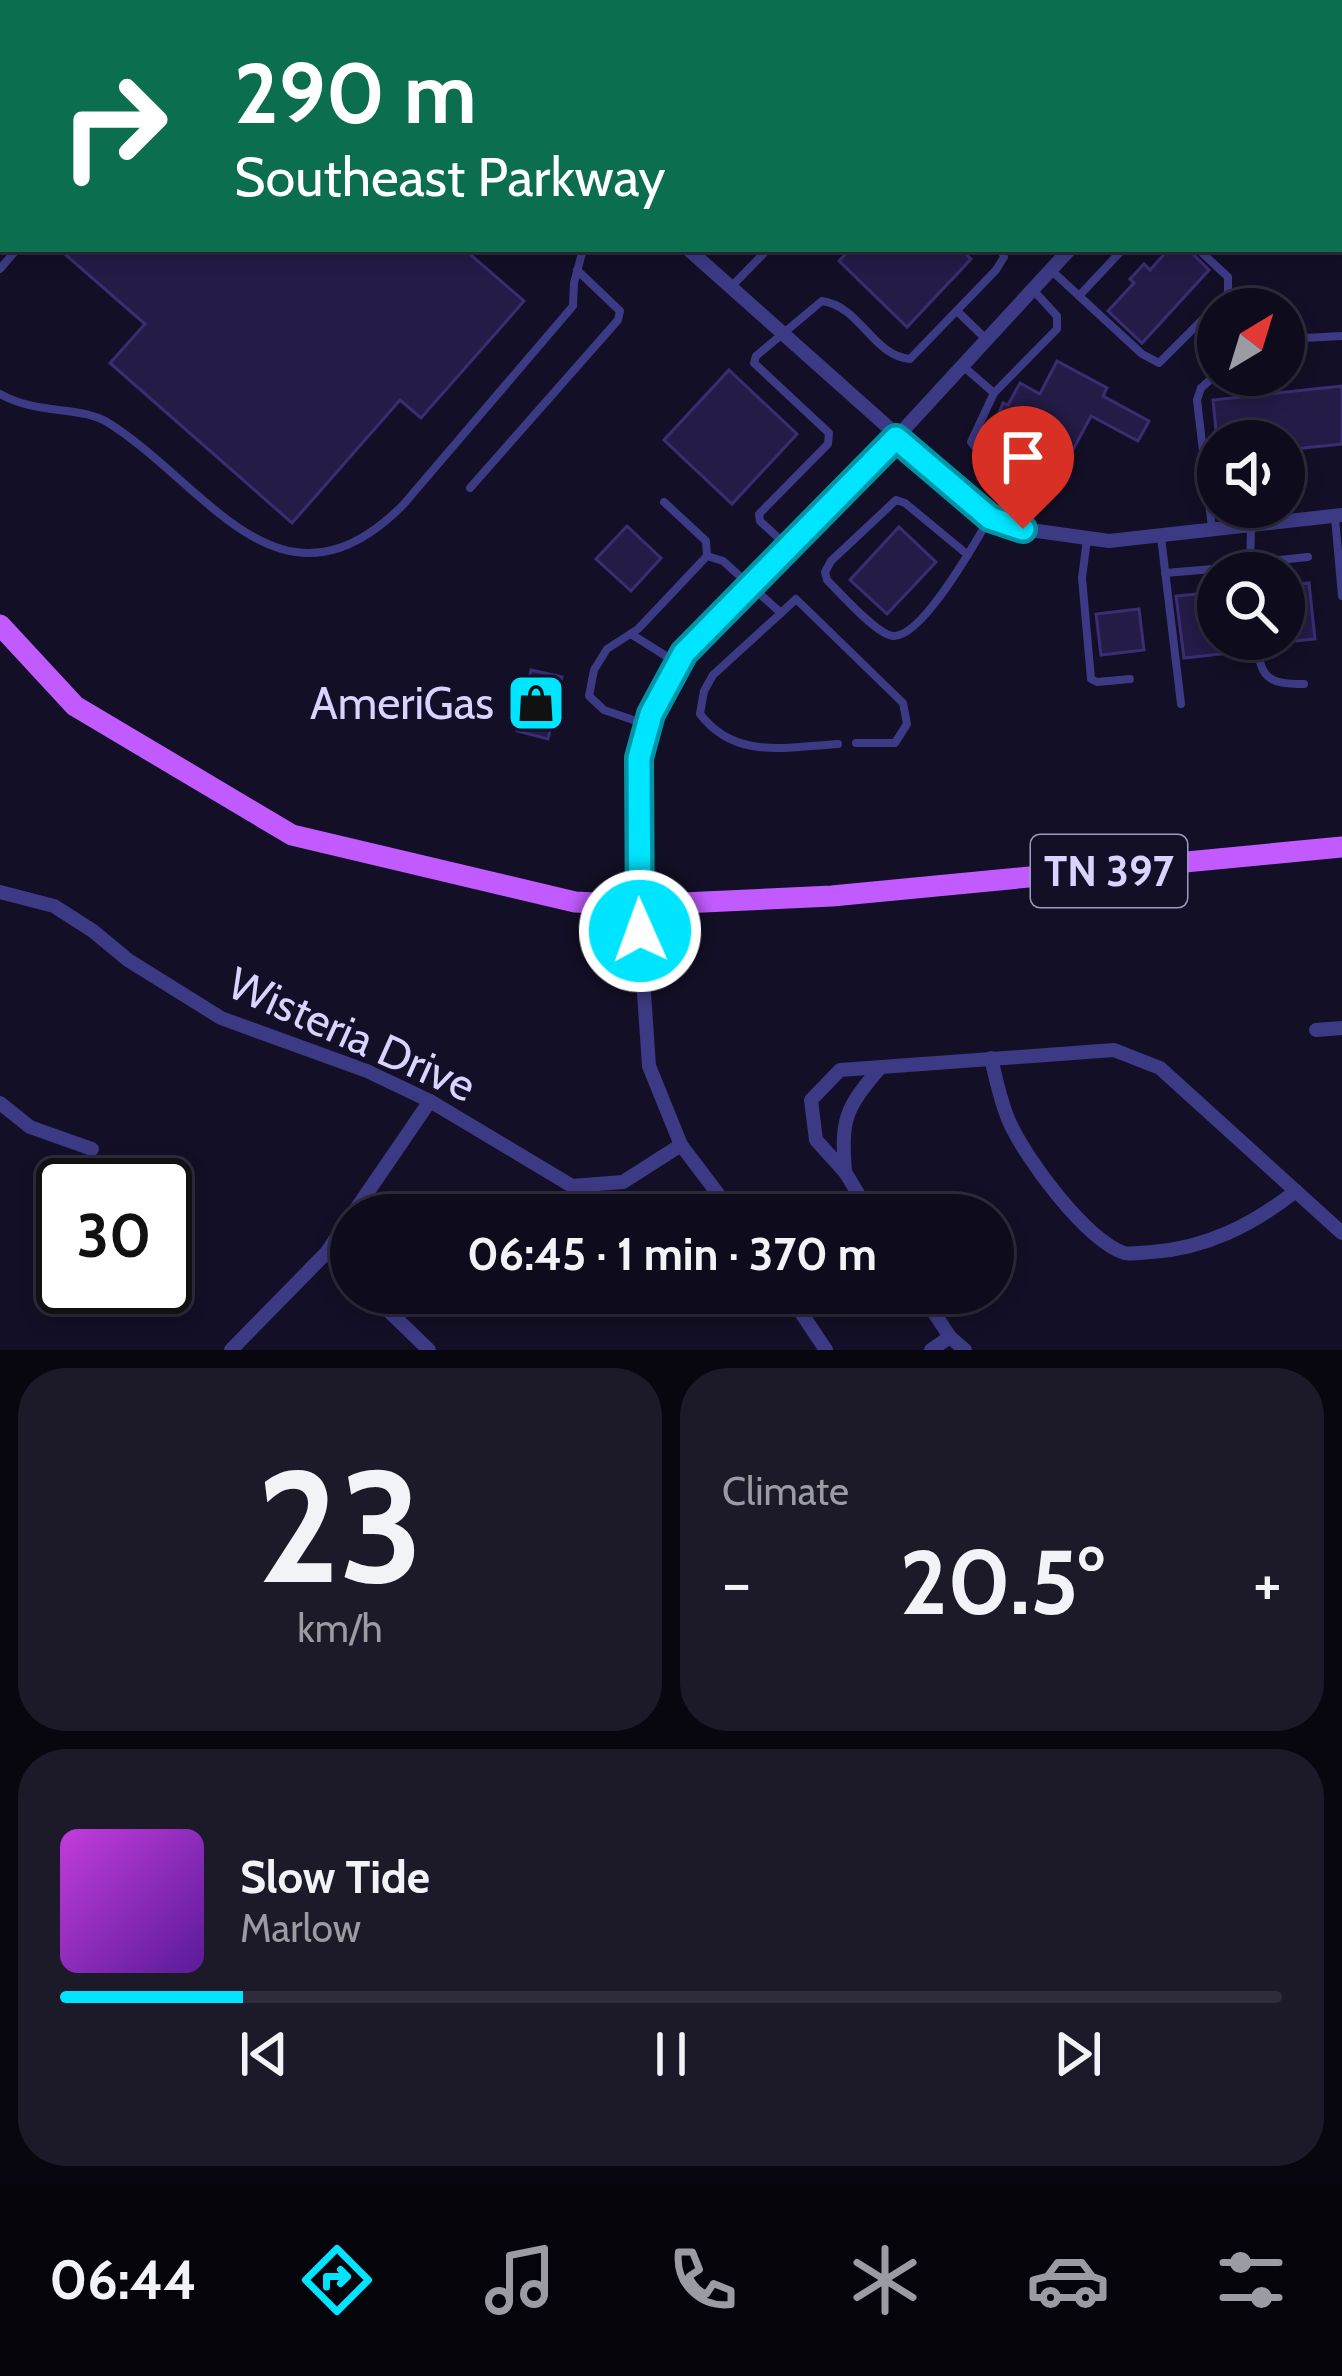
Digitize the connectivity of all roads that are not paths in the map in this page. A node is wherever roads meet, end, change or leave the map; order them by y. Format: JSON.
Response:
{"nodes":[{"id":1,"x":582,"y":252,"type":"edge"},
{"id":2,"x":691,"y":252,"type":"edge"},
{"id":3,"x":765,"y":252,"type":"edge"},
{"id":4,"x":1002,"y":252,"type":"edge"},
{"id":5,"x":1067,"y":252,"type":"edge"},
{"id":6,"x":1120,"y":252,"type":"edge"},
{"id":7,"x":1201,"y":252,"type":"edge"},
{"id":8,"x":1051,"y":269,"type":"junction"},
{"id":9,"x":578,"y":270,"type":"junction"},
{"id":10,"x":730,"y":288,"type":"junction"},
{"id":11,"x":1033,"y":290,"type":"junction"},
{"id":12,"x":1079,"y":296,"type":"junction"},
{"id":13,"x":957,"y":311,"type":"junction"},
{"id":14,"x":781,"y":334,"type":"junction"},
{"id":15,"x":1342,"y":336,"type":"edge"},
{"id":16,"x":1305,"y":339,"type":"edge"},
{"id":17,"x":986,"y":340,"type":"junction"},
{"id":18,"x":962,"y":366,"type":"junction"},
{"id":19,"x":994,"y":393,"type":"junction"},
{"id":20,"x":0,"y":394,"type":"edge"},
{"id":21,"x":1198,"y":396,"type":"edge"},
{"id":22,"x":896,"y":438,"type":"junction"},
{"id":23,"x":1029,"y":481,"type":"dead end"},
{"id":24,"x":470,"y":488,"type":"dead end"},
{"id":25,"x":664,"y":502,"type":"dead end"},
{"id":26,"x":1338,"y":516,"type":"edge"},
{"id":27,"x":990,"y":518,"type":"junction"},
{"id":28,"x":1305,"y":519,"type":"edge"},
{"id":29,"x":1228,"y":528,"type":"edge"},
{"id":30,"x":1212,"y":530,"type":"junction"},
{"id":31,"x":1161,"y":536,"type":"junction"},
{"id":32,"x":1087,"y":538,"type":"junction"},
{"id":33,"x":787,"y":546,"type":"junction"},
{"id":34,"x":707,"y":556,"type":"junction"},
{"id":35,"x":968,"y":556,"type":"junction"},
{"id":36,"x":1308,"y":557,"type":"dead end"},
{"id":37,"x":1305,"y":558,"type":"edge"},
{"id":38,"x":1340,"y":562,"type":"edge"},
{"id":39,"x":1197,"y":570,"type":"edge"},
{"id":40,"x":1165,"y":573,"type":"junction"},
{"id":41,"x":750,"y":584,"type":"junction"},
{"id":42,"x":1342,"y":596,"type":"edge"},
{"id":43,"x":781,"y":613,"type":"junction"},
{"id":44,"x":0,"y":625,"type":"edge"},
{"id":45,"x":631,"y":634,"type":"junction"},
{"id":46,"x":1259,"y":660,"type":"edge"},
{"id":47,"x":679,"y":664,"type":"junction"},
{"id":48,"x":1130,"y":680,"type":"dead end"},
{"id":49,"x":1304,"y":684,"type":"dead end"},
{"id":50,"x":1180,"y":704,"type":"dead end"},
{"id":51,"x":648,"y":725,"type":"junction"},
{"id":52,"x":856,"y":743,"type":"dead end"},
{"id":53,"x":838,"y":744,"type":"dead end"},
{"id":54,"x":1342,"y":847,"type":"edge"},
{"id":55,"x":0,"y":892,"type":"edge"},
{"id":56,"x":638,"y":905,"type":"junction"},
{"id":57,"x":1342,"y":1028,"type":"edge"},
{"id":58,"x":1316,"y":1030,"type":"dead end"},
{"id":59,"x":991,"y":1058,"type":"junction"},
{"id":60,"x":879,"y":1069,"type":"junction"},
{"id":61,"x":430,"y":1102,"type":"junction"},
{"id":62,"x":0,"y":1103,"type":"edge"},
{"id":63,"x":681,"y":1145,"type":"junction"},
{"id":64,"x":92,"y":1149,"type":"dead end"},
{"id":65,"x":844,"y":1172,"type":"junction"},
{"id":66,"x":1295,"y":1192,"type":"junction"},
{"id":67,"x":366,"y":1194,"type":"edge"},
{"id":68,"x":718,"y":1194,"type":"edge"},
{"id":69,"x":858,"y":1194,"type":"edge"},
{"id":70,"x":1342,"y":1233,"type":"edge"},
{"id":71,"x":330,"y":1248,"type":"edge"},
{"id":72,"x":327,"y":1252,"type":"junction"},
{"id":73,"x":330,"y":1255,"type":"edge"},
{"id":74,"x":392,"y":1314,"type":"edge"},
{"id":75,"x":802,"y":1314,"type":"edge"},
{"id":76,"x":935,"y":1314,"type":"edge"},
{"id":77,"x":950,"y":1337,"type":"junction"},
{"id":78,"x":231,"y":1350,"type":"edge"},
{"id":79,"x":429,"y":1350,"type":"edge"},
{"id":80,"x":826,"y":1350,"type":"edge"},
{"id":81,"x":932,"y":1350,"type":"edge"},
{"id":82,"x":965,"y":1350,"type":"edge"}],
"edges":[{"from":1,"to":9,"type":"lane"},
{"from":2,"to":10,"type":"street"},
{"from":3,"to":10,"type":"lane"},
{"from":4,"to":13,"type":"lane"},
{"from":5,"to":8,"type":"street"},
{"from":6,"to":12,"type":"lane"},
{"from":7,"to":12,"type":"lane"},
{"from":8,"to":11,"type":"street"},
{"from":8,"to":12,"type":"lane"},
{"from":9,"to":20,"type":"lane"},
{"from":9,"to":24,"type":"lane"},
{"from":10,"to":14,"type":"street"},
{"from":11,"to":17,"type":"street"},
{"from":11,"to":19,"type":"lane"},
{"from":13,"to":14,"type":"lane"},
{"from":13,"to":17,"type":"lane"},
{"from":14,"to":22,"type":"street"},
{"from":14,"to":33,"type":"lane"},
{"from":15,"to":16,"type":"lane"},
{"from":17,"to":18,"type":"street"},
{"from":18,"to":19,"type":"lane"},
{"from":18,"to":22,"type":"street"},
{"from":19,"to":23,"type":"lane"},
{"from":21,"to":30,"type":"lane"},
{"from":22,"to":27,"type":"street"},
{"from":22,"to":33,"type":"street"},
{"from":25,"to":34,"type":"lane"},
{"from":26,"to":28,"type":"street"},
{"from":26,"to":38,"type":"lane"},
{"from":27,"to":32,"type":"street"},
{"from":27,"to":35,"type":"lane"},
{"from":29,"to":30,"type":"street"},
{"from":30,"to":31,"type":"street"},
{"from":31,"to":32,"type":"street"},
{"from":31,"to":40,"type":"lane"},
{"from":32,"to":48,"type":"lane"},
{"from":33,"to":41,"type":"street"},
{"from":34,"to":41,"type":"lane"},
{"from":34,"to":45,"type":"lane"},
{"from":35,"to":35,"type":"lane"},
{"from":36,"to":37,"type":"lane"},
{"from":38,"to":42,"type":"lane"},
{"from":39,"to":40,"type":"lane"},
{"from":40,"to":50,"type":"lane"},
{"from":41,"to":43,"type":"lane"},
{"from":41,"to":47,"type":"street"},
{"from":43,"to":52,"type":"lane"},
{"from":43,"to":53,"type":"lane"},
{"from":44,"to":56,"type":"main road","number":"TN 397"},
{"from":45,"to":47,"type":"lane"},
{"from":45,"to":51,"type":"lane"},
{"from":46,"to":49,"type":"lane"},
{"from":47,"to":51,"type":"street"},
{"from":51,"to":56,"type":"street"},
{"from":54,"to":56,"type":"main road","number":"TN 397"},
{"from":55,"to":61,"type":"street","name":"Wisteria Drive"},
{"from":56,"to":63,"type":"street"},
{"from":57,"to":58,"type":"street"},
{"from":59,"to":60,"type":"street"},
{"from":59,"to":66,"type":"street"},
{"from":59,"to":66,"type":"street"},
{"from":60,"to":65,"type":"street"},
{"from":60,"to":65,"type":"street"},
{"from":61,"to":63,"type":"street","name":"Wisteria Drive"},
{"from":61,"to":67,"type":"street"},
{"from":62,"to":64,"type":"street"},
{"from":63,"to":68,"type":"street"},
{"from":65,"to":69,"type":"street"},
{"from":66,"to":70,"type":"street"},
{"from":71,"to":72,"type":"street"},
{"from":72,"to":73,"type":"street"},
{"from":72,"to":78,"type":"street"},
{"from":74,"to":79,"type":"street"},
{"from":75,"to":80,"type":"street"},
{"from":76,"to":77,"type":"street"},
{"from":77,"to":81,"type":"street"},
{"from":77,"to":82,"type":"street"}]}
